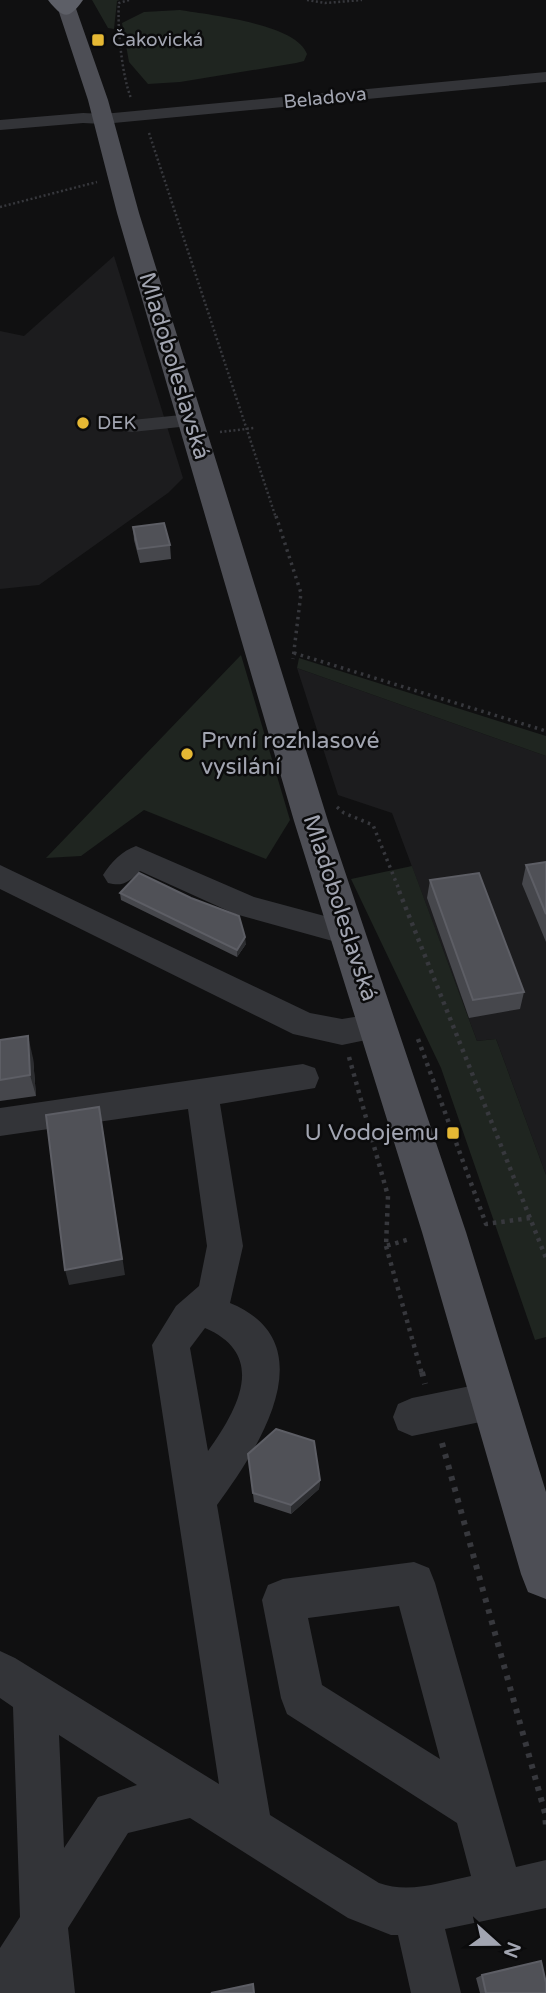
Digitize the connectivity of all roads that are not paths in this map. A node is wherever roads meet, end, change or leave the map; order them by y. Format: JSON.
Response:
{"nodes":[{"id":1,"x":65,"y":3,"type":"edge"},
{"id":2,"x":546,"y":77,"type":"edge"},
{"id":3,"x":103,"y":120,"type":"junction"},
{"id":4,"x":27,"y":122,"type":"junction"},
{"id":5,"x":0,"y":125,"type":"edge"},
{"id":6,"x":31,"y":140,"type":"dead end"},
{"id":7,"x":132,"y":426,"type":"dead end"},
{"id":8,"x":193,"y":427,"type":"junction"},
{"id":9,"x":118,"y":875,"type":"dead end"},
{"id":10,"x":0,"y":876,"type":"edge"},
{"id":11,"x":347,"y":933,"type":"junction"},
{"id":12,"x":397,"y":1029,"type":"junction"},
{"id":13,"x":303,"y":1078,"type":"dead end"},
{"id":14,"x":202,"y":1093,"type":"junction"},
{"id":15,"x":0,"y":1122,"type":"edge"},
{"id":16,"x":200,"y":1308,"type":"junction"},
{"id":17,"x":495,"y":1400,"type":"junction"},
{"id":18,"x":423,"y":1415,"type":"road end"},
{"id":19,"x":196,"y":1500,"type":"junction"},
{"id":20,"x":546,"y":1574,"type":"edge"},
{"id":21,"x":17,"y":1684,"type":"edge"},
{"id":22,"x":196,"y":1794,"type":"junction"},
{"id":23,"x":476,"y":1808,"type":"junction"},
{"id":24,"x":248,"y":1827,"type":"junction"},
{"id":25,"x":546,"y":1884,"type":"edge"},
{"id":26,"x":500,"y":1894,"type":"junction"},
{"id":27,"x":417,"y":1912,"type":"junction"},
{"id":28,"x":44,"y":1923,"type":"junction"},
{"id":29,"x":0,"y":1992,"type":"edge"},
{"id":30,"x":50,"y":1993,"type":"edge"},
{"id":31,"x":436,"y":1993,"type":"edge"}],
"edges":[{"from":1,"to":3,"type":"main road","name":"Mladoboleslavská"},
{"from":2,"to":3,"type":"street","name":"Beladova"},
{"from":3,"to":4,"type":"street","name":"Beladova"},
{"from":3,"to":8,"type":"main road","name":"Mladoboleslavská"},
{"from":4,"to":5,"type":"street","name":"Beladova"},
{"from":4,"to":6,"type":"street"},
{"from":7,"to":8,"type":"street"},
{"from":8,"to":11,"type":"main road","name":"Mladoboleslavská"},
{"from":9,"to":11,"type":"street"},
{"from":10,"to":12,"type":"street"},
{"from":11,"to":12,"type":"main road","name":"Mladoboleslavská"},
{"from":12,"to":17,"type":"main road","name":"Mladoboleslavská"},
{"from":13,"to":14,"type":"street"},
{"from":14,"to":15,"type":"street"},
{"from":14,"to":16,"type":"street"},
{"from":16,"to":19,"type":"street"},
{"from":16,"to":19,"type":"street"},
{"from":17,"to":18,"type":"street"},
{"from":17,"to":20,"type":"main road","name":"Mladoboleslavská"},
{"from":19,"to":24,"type":"street"},
{"from":21,"to":22,"type":"street"},
{"from":21,"to":28,"type":"street"},
{"from":22,"to":24,"type":"street"},
{"from":22,"to":28,"type":"street"},
{"from":23,"to":23,"type":"street"},
{"from":23,"to":26,"type":"street"},
{"from":24,"to":27,"type":"street"},
{"from":25,"to":26,"type":"street"},
{"from":26,"to":27,"type":"street"},
{"from":27,"to":31,"type":"street"},
{"from":28,"to":29,"type":"street"},
{"from":28,"to":30,"type":"street"}]}
